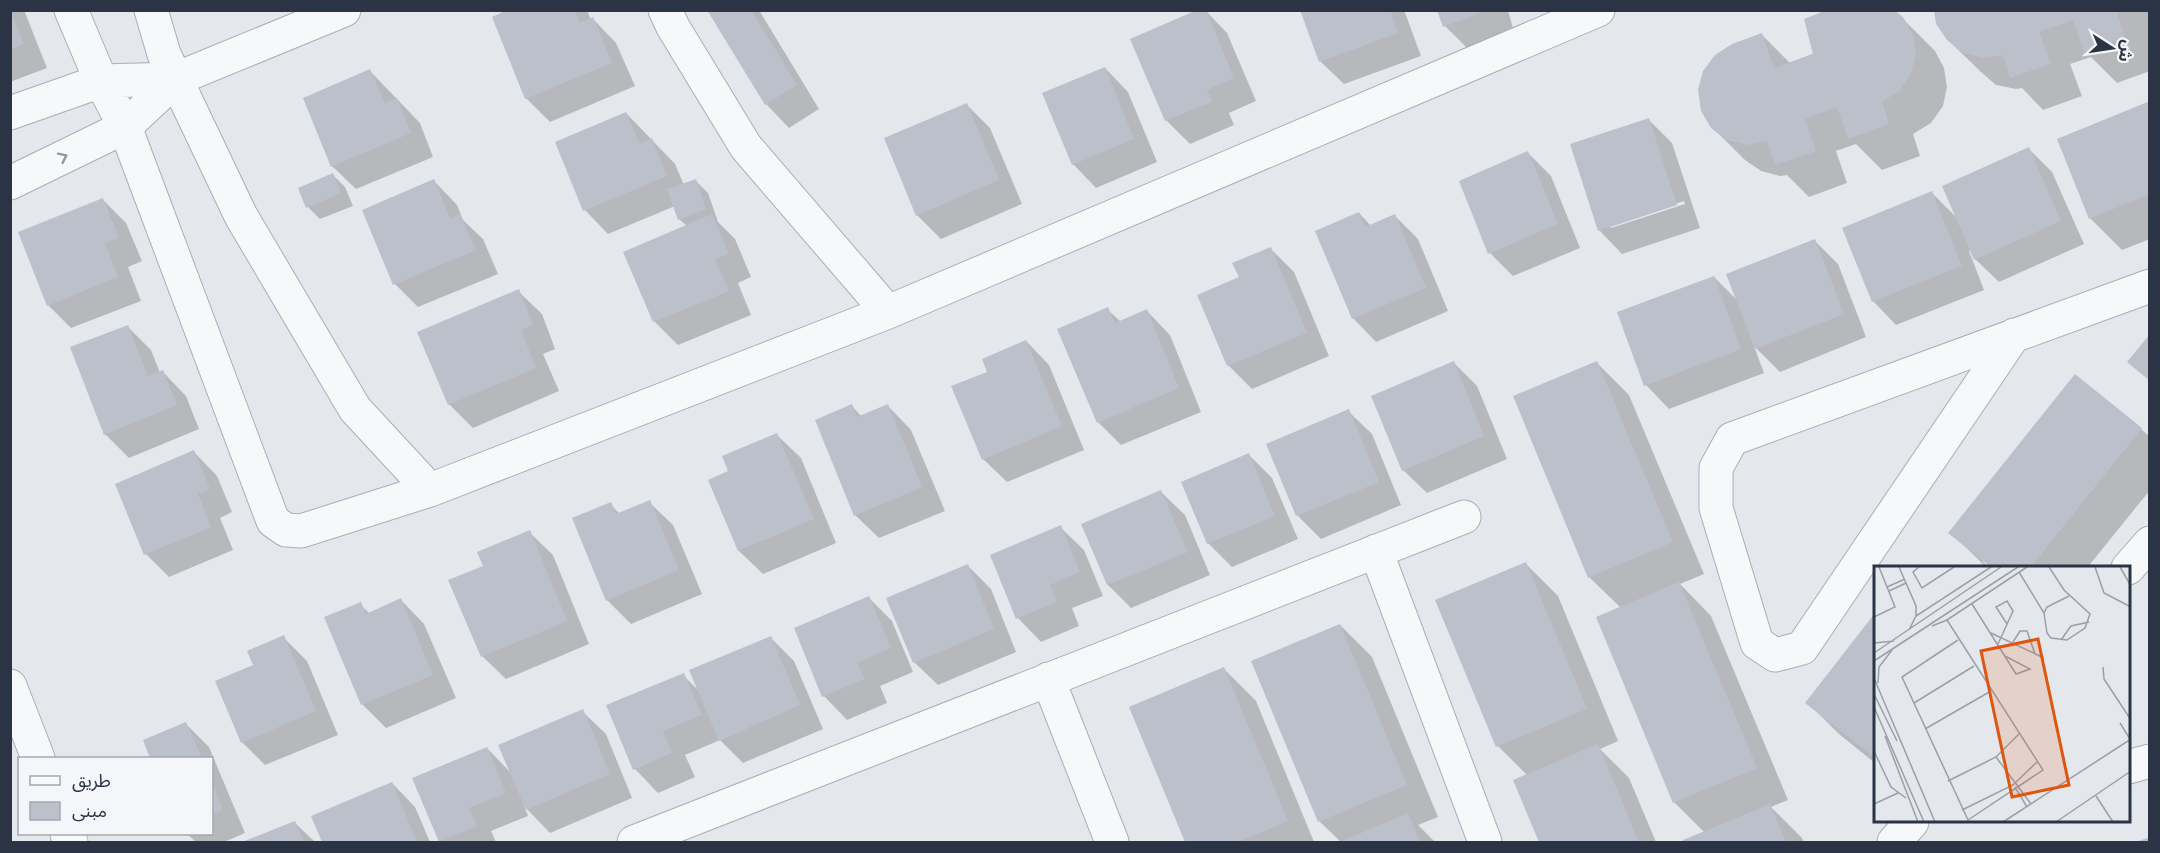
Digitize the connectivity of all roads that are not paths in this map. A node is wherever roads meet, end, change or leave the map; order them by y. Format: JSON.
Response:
{"nodes":[{"id":1,"x":71,"y":10,"type":"edge"},
{"id":2,"x":151,"y":10,"type":"edge"},
{"id":3,"x":344,"y":10,"type":"edge"},
{"id":4,"x":665,"y":10,"type":"edge"},
{"id":5,"x":1577,"y":14,"type":"edge"},
{"id":6,"x":176,"y":80,"type":"junction"},
{"id":7,"x":101,"y":81,"type":"junction"},
{"id":8,"x":10,"y":113,"type":"edge"},
{"id":9,"x":125,"y":127,"type":"junction"},
{"id":10,"x":10,"y":183,"type":"edge"},
{"id":11,"x":2150,"y":286,"type":"edge"},
{"id":12,"x":888,"y":312,"type":"junction"},
{"id":13,"x":2014,"y":335,"type":"junction"},
{"id":14,"x":430,"y":490,"type":"junction"},
{"id":15,"x":1464,"y":517,"type":"dead end"},
{"id":16,"x":2150,"y":543,"type":"edge"},
{"id":17,"x":1376,"y":551,"type":"junction"},
{"id":18,"x":2130,"y":566,"type":"edge"},
{"id":19,"x":1048,"y":679,"type":"junction"},
{"id":20,"x":10,"y":686,"type":"edge"},
{"id":21,"x":37,"y":757,"type":"edge"},
{"id":22,"x":2150,"y":761,"type":"edge"},
{"id":23,"x":2130,"y":766,"type":"edge"},
{"id":24,"x":1911,"y":823,"type":"edge"},
{"id":25,"x":634,"y":843,"type":"edge"},
{"id":26,"x":1112,"y":843,"type":"edge"},
{"id":27,"x":1485,"y":843,"type":"edge"},
{"id":28,"x":1894,"y":843,"type":"edge"}],
"edges":[{"from":1,"to":7,"type":"street"},
{"from":2,"to":6,"type":"street"},
{"from":3,"to":6,"type":"street"},
{"from":4,"to":12,"type":"street"},
{"from":5,"to":12,"type":"street"},
{"from":6,"to":7,"type":"street"},
{"from":6,"to":9,"type":"street"},
{"from":6,"to":14,"type":"street"},
{"from":7,"to":8,"type":"street"},
{"from":7,"to":9,"type":"street"},
{"from":10,"to":9,"type":"street","one_way":true},
{"from":9,"to":14,"type":"street"},
{"from":11,"to":13,"type":"street"},
{"from":12,"to":14,"type":"street"},
{"from":13,"to":13,"type":"street"},
{"from":15,"to":17,"type":"street"},
{"from":16,"to":18,"type":"street"},
{"from":17,"to":19,"type":"street"},
{"from":17,"to":27,"type":"street"},
{"from":19,"to":25,"type":"street"},
{"from":19,"to":26,"type":"street"},
{"from":20,"to":21,"type":"street"},
{"from":22,"to":23,"type":"street"},
{"from":24,"to":28,"type":"street"}]}
